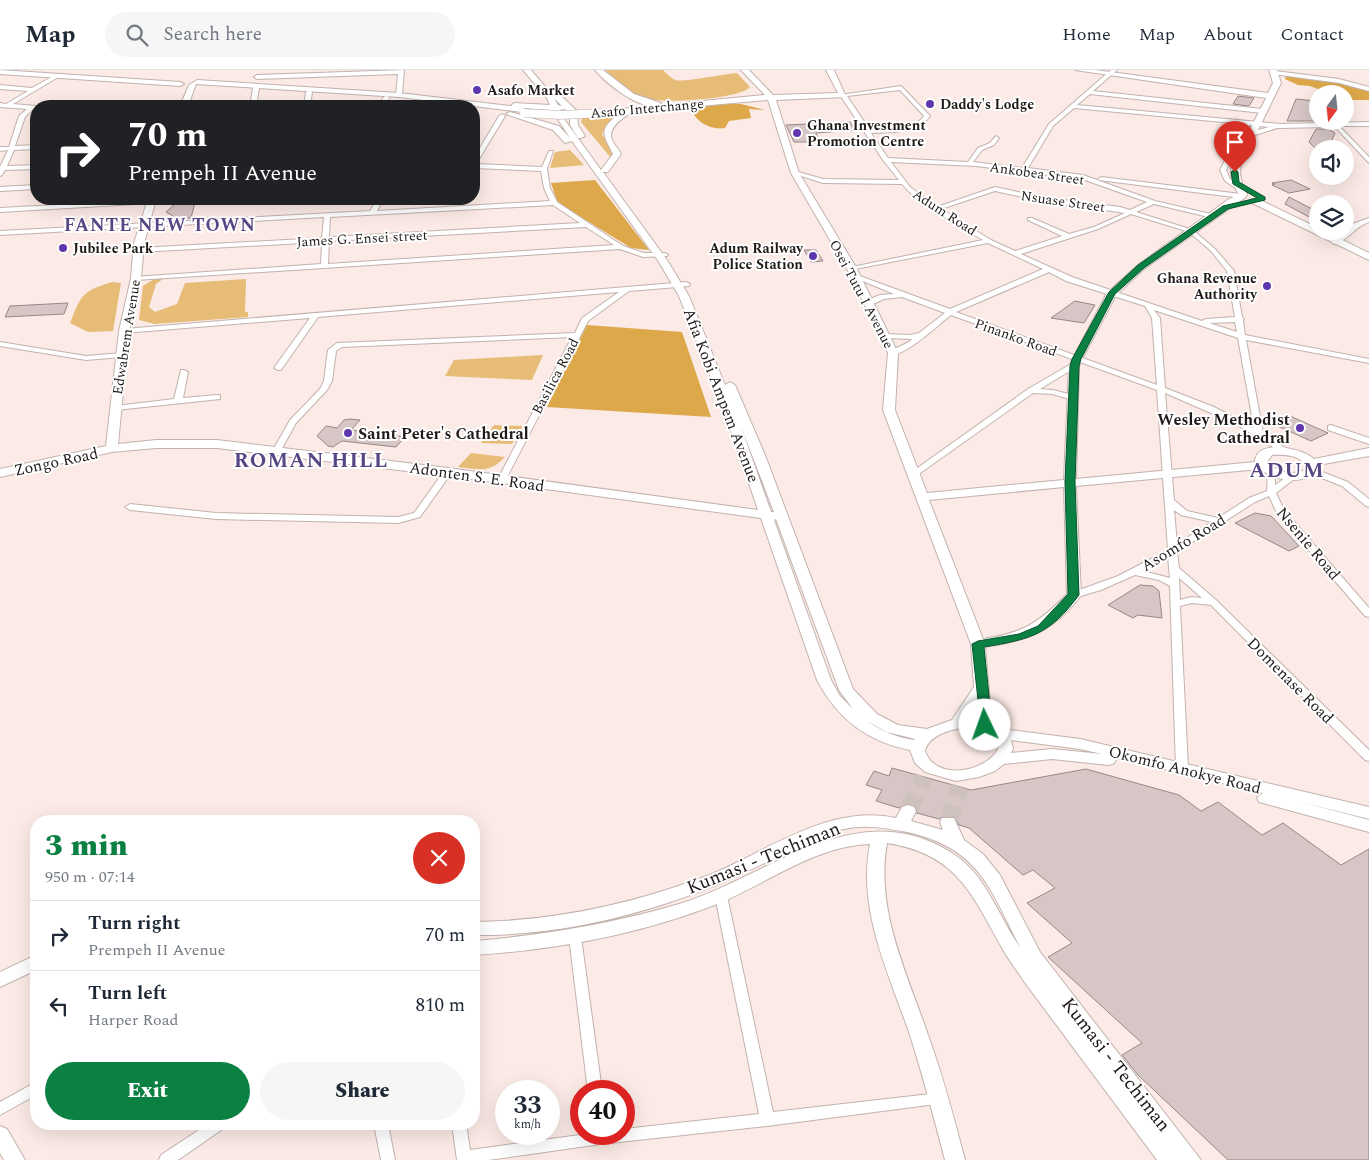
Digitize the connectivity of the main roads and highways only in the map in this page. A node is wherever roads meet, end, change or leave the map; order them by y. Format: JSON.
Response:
{"nodes":[{"id":1,"x":8,"y":70,"type":"edge"},
{"id":2,"x":527,"y":70,"type":"edge"},
{"id":3,"x":534,"y":70,"type":"edge"},
{"id":4,"x":599,"y":70,"type":"edge"},
{"id":5,"x":746,"y":70,"type":"edge"},
{"id":6,"x":830,"y":70,"type":"edge"},
{"id":7,"x":1079,"y":70,"type":"edge"},
{"id":8,"x":1274,"y":71,"type":"edge"},
{"id":9,"x":0,"y":72,"type":"edge"},
{"id":10,"x":1111,"y":72,"type":"edge"},
{"id":11,"x":61,"y":73,"type":"edge"},
{"id":12,"x":189,"y":83,"type":"junction"},
{"id":13,"x":256,"y":84,"type":"junction"},
{"id":14,"x":759,"y":85,"type":"junction"},
{"id":15,"x":188,"y":94,"type":"junction"},
{"id":16,"x":401,"y":95,"type":"junction"},
{"id":17,"x":843,"y":95,"type":"joint"},
{"id":18,"x":1270,"y":96,"type":"junction"},
{"id":19,"x":771,"y":97,"type":"junction"},
{"id":20,"x":186,"y":100,"type":"edge"},
{"id":21,"x":424,"y":100,"type":"edge"},
{"id":22,"x":438,"y":100,"type":"edge"},
{"id":23,"x":468,"y":100,"type":"edge"},
{"id":24,"x":480,"y":101,"type":"edge"},
{"id":25,"x":724,"y":101,"type":"junction"},
{"id":26,"x":692,"y":102,"type":"junction"},
{"id":27,"x":664,"y":103,"type":"junction"},
{"id":28,"x":480,"y":106,"type":"edge"},
{"id":29,"x":480,"y":107,"type":"edge"},
{"id":30,"x":485,"y":108,"type":"junction"},
{"id":31,"x":555,"y":109,"type":"junction"},
{"id":32,"x":571,"y":109,"type":"junction"},
{"id":33,"x":523,"y":111,"type":"junction"},
{"id":34,"x":630,"y":111,"type":"junction"},
{"id":35,"x":777,"y":118,"type":"junction"},
{"id":36,"x":1280,"y":126,"type":"road end"},
{"id":37,"x":1251,"y":134,"type":"junction"},
{"id":38,"x":593,"y":162,"type":"junction"},
{"id":39,"x":605,"y":170,"type":"junction"},
{"id":40,"x":1240,"y":192,"type":"junction"},
{"id":41,"x":1256,"y":199,"type":"junction"},
{"id":42,"x":150,"y":205,"type":"edge"},
{"id":43,"x":1225,"y":208,"type":"junction"},
{"id":44,"x":1309,"y":224,"type":"edge"},
{"id":45,"x":144,"y":226,"type":"road end"},
{"id":46,"x":1338,"y":240,"type":"edge"},
{"id":47,"x":662,"y":255,"type":"junction"},
{"id":48,"x":1369,"y":257,"type":"edge"},
{"id":49,"x":682,"y":285,"type":"junction"},
{"id":50,"x":112,"y":448,"type":"joint"},
{"id":51,"x":1369,"y":452,"type":"edge"},
{"id":52,"x":1312,"y":466,"type":"junction"},
{"id":53,"x":1267,"y":468,"type":"junction"},
{"id":54,"x":0,"y":473,"type":"edge"},
{"id":55,"x":1070,"y":482,"type":"junction"},
{"id":56,"x":921,"y":497,"type":"junction"},
{"id":57,"x":768,"y":516,"type":"junction"},
{"id":58,"x":781,"y":516,"type":"junction"},
{"id":59,"x":978,"y":644,"type":"junction"},
{"id":60,"x":983,"y":685,"type":"junction"},
{"id":61,"x":958,"y":723,"type":"junction"},
{"id":62,"x":985,"y":725,"type":"junction"},
{"id":63,"x":880,"y":731,"type":"junction"},
{"id":64,"x":930,"y":734,"type":"junction"},
{"id":65,"x":999,"y":734,"type":"junction"},
{"id":66,"x":917,"y":746,"type":"junction"},
{"id":67,"x":1002,"y":759,"type":"junction"},
{"id":68,"x":1369,"y":814,"type":"edge"},
{"id":69,"x":948,"y":822,"type":"tunnel mouth"},
{"id":70,"x":1369,"y":826,"type":"edge"},
{"id":71,"x":880,"y":836,"type":"junction"},
{"id":72,"x":957,"y":843,"type":"junction"},
{"id":73,"x":480,"y":929,"type":"edge"},
{"id":74,"x":480,"y":947,"type":"edge"},
{"id":75,"x":30,"y":965,"type":"edge"},
{"id":76,"x":0,"y":980,"type":"edge"},
{"id":77,"x":956,"y":1160,"type":"edge"},
{"id":78,"x":1169,"y":1160,"type":"edge"},
{"id":79,"x":1191,"y":1160,"type":"edge"}],
"edges":[{"from":1,"to":11,"type":"main road"},
{"from":2,"to":31,"type":"main road","name":"Afia Kobi Ampem Avenue"},
{"from":3,"to":32,"type":"main road","name":"Afia Kobi Ampem Avenue"},
{"from":4,"to":27,"type":"main road"},
{"from":5,"to":14,"type":"main road","name":"Osei Tutu I Avenue"},
{"from":6,"to":17,"type":"main road","name":"Adum Road"},
{"from":7,"to":10,"type":"main road"},
{"from":8,"to":18,"type":"main road"},
{"from":9,"to":11,"type":"main road"},
{"from":10,"to":18,"type":"main road"},
{"from":11,"to":12,"type":"main road"},
{"from":12,"to":13,"type":"main road"},
{"from":12,"to":15,"type":"main road"},
{"from":12,"to":15,"type":"main road"},
{"from":13,"to":16,"type":"main road"},
{"from":13,"to":21,"type":"main road"},
{"from":14,"to":19,"type":"main road","name":"Osei Tutu I Avenue"},
{"from":14,"to":26,"type":"main road","name":"Asafo Interchange"},
{"from":15,"to":20,"type":"main road"},
{"from":16,"to":22,"type":"main road"},
{"from":16,"to":23,"type":"main road"},
{"from":17,"to":19,"type":"main road","name":"Asafo Interchange"},
{"from":18,"to":37,"type":"main road"},
{"from":19,"to":25,"type":"main road","name":"Asafo Interchange"},
{"from":19,"to":35,"type":"main road","name":"Osei Tutu I Avenue"},
{"from":24,"to":31,"type":"main road"},
{"from":25,"to":26,"type":"main road","name":"Asafo Interchange"},
{"from":25,"to":35,"type":"main road"},
{"from":26,"to":27,"type":"main road","name":"Asafo Interchange"},
{"from":26,"to":34,"type":"main road","name":"Asafo Interchange"},
{"from":27,"to":33,"type":"main road","name":"Asafo Interchange","bridge":true},
{"from":28,"to":33,"type":"main road"},
{"from":29,"to":30,"type":"main road"},
{"from":30,"to":33,"type":"main road"},
{"from":30,"to":38,"type":"main road"},
{"from":31,"to":32,"type":"main road"},
{"from":31,"to":38,"type":"main road","name":"Afia Kobi Ampem Avenue"},
{"from":32,"to":39,"type":"main road","name":"Afia Kobi Ampem Avenue"},
{"from":33,"to":34,"type":"main road","name":"Asafo Interchange","bridge":true},
{"from":34,"to":39,"type":"main road"},
{"from":35,"to":56,"type":"main road","name":"Osei Tutu I Avenue"},
{"from":36,"to":37,"type":"main road"},
{"from":37,"to":40,"type":"main road"},
{"from":38,"to":47,"type":"main road","name":"Afia Kobi Ampem Avenue"},
{"from":39,"to":47,"type":"main road","name":"Afia Kobi Ampem Avenue"},
{"from":40,"to":41,"type":"main road"},
{"from":40,"to":41,"type":"main road"},
{"from":40,"to":43,"type":"main road"},
{"from":41,"to":43,"type":"main road"},
{"from":41,"to":44,"type":"main road"},
{"from":42,"to":45,"type":"main road"},
{"from":43,"to":55,"type":"main road"},
{"from":46,"to":48,"type":"main road"},
{"from":47,"to":49,"type":"main road","name":"Afia Kobi Ampem Avenue"},
{"from":49,"to":57,"type":"main road","name":"Afia Kobi Ampem Avenue"},
{"from":49,"to":58,"type":"main road","name":"Afia Kobi Ampem Avenue"},
{"from":50,"to":54,"type":"main road","name":"Zongo Road"},
{"from":50,"to":57,"type":"main road","name":"Adonten S. E. Road"},
{"from":51,"to":52,"type":"main road"},
{"from":52,"to":53,"type":"main road"},
{"from":52,"to":53,"type":"main road"},
{"from":53,"to":55,"type":"main road"},
{"from":55,"to":56,"type":"main road"},
{"from":55,"to":59,"type":"main road"},
{"from":56,"to":59,"type":"main road","name":"Osei Tutu I Avenue"},
{"from":57,"to":58,"type":"main road","name":"Adonten S. E. Road"},
{"from":57,"to":63,"type":"main road","name":"Afia Kobi Ampem Avenue"},
{"from":58,"to":63,"type":"main road","name":"Afia Kobi Ampem Avenue"},
{"from":59,"to":60,"type":"main road","name":"Osei Tutu I Avenue"},
{"from":60,"to":61,"type":"main road"},
{"from":60,"to":62,"type":"main road","name":"Osei Tutu I Avenue"},
{"from":61,"to":62,"type":"main road"},
{"from":61,"to":64,"type":"main road"},
{"from":62,"to":65,"type":"main road"},
{"from":63,"to":64,"type":"main road"},
{"from":63,"to":66,"type":"main road"},
{"from":64,"to":66,"type":"main road"},
{"from":65,"to":67,"type":"main road"},
{"from":65,"to":68,"type":"main road","name":"Okomfo Anokye Road"},
{"from":66,"to":67,"type":"main road"},
{"from":67,"to":70,"type":"main road","name":"Okomfo Anokye Road"},
{"from":69,"to":72,"type":"main road"},
{"from":71,"to":74,"type":"main road"},
{"from":71,"to":77,"type":"main road"},
{"from":71,"to":78,"type":"main road"},
{"from":72,"to":73,"type":"main road","name":"Kumasi - Techiman"},
{"from":72,"to":79,"type":"main road","name":"Kumasi - Techiman"},
{"from":75,"to":76,"type":"main road"}]}
